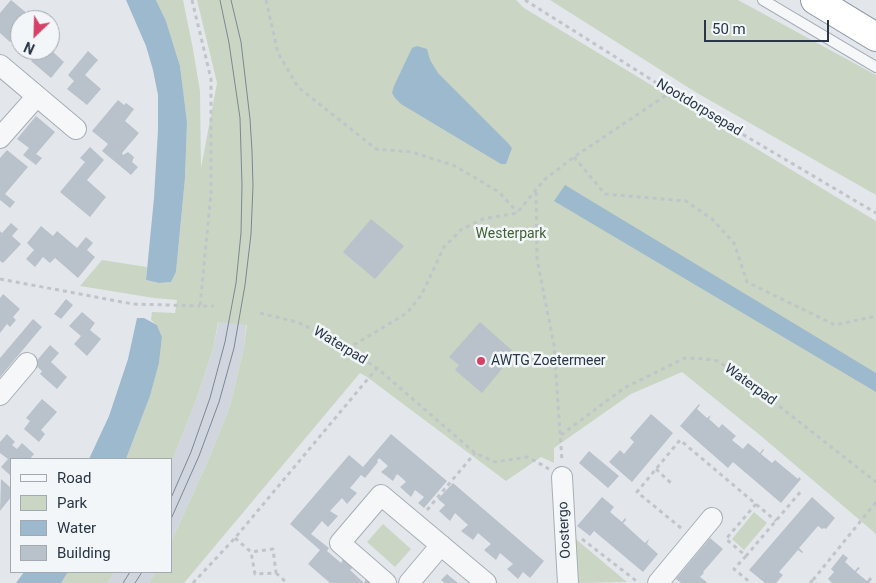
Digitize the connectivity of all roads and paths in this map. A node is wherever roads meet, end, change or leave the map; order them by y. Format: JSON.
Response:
{"nodes":[{"id":1,"x":192,"y":0,"type":"edge"},
{"id":2,"x":266,"y":0,"type":"edge"},
{"id":3,"x":525,"y":0,"type":"edge"},
{"id":4,"x":763,"y":0,"type":"edge"},
{"id":5,"x":815,"y":0,"type":"edge"},
{"id":6,"x":876,"y":36,"type":"edge"},
{"id":7,"x":876,"y":67,"type":"edge"},
{"id":8,"x":2,"y":72,"type":"edge"},
{"id":9,"x":671,"y":92,"type":"junction"},
{"id":10,"x":37,"y":96,"type":"junction"},
{"id":11,"x":76,"y":129,"type":"dead end"},
{"id":12,"x":0,"y":138,"type":"edge"},
{"id":13,"x":574,"y":157,"type":"junction"},
{"id":14,"x":536,"y":191,"type":"junction"},
{"id":15,"x":517,"y":213,"type":"junction"},
{"id":16,"x":876,"y":213,"type":"edge"},
{"id":17,"x":0,"y":279,"type":"edge"},
{"id":18,"x":200,"y":306,"type":"junction"},
{"id":19,"x":214,"y":306,"type":"dead end"},
{"id":20,"x":260,"y":313,"type":"dead end"},
{"id":21,"x":876,"y":316,"type":"edge"},
{"id":22,"x":347,"y":349,"type":"junction"},
{"id":23,"x":27,"y":363,"type":"dead end"},
{"id":24,"x":377,"y":368,"type":"junction"},
{"id":25,"x":0,"y":396,"type":"edge"},
{"id":26,"x":561,"y":435,"type":"junction"},
{"id":27,"x":475,"y":453,"type":"junction"},
{"id":28,"x":656,"y":470,"type":"junction"},
{"id":29,"x":562,"y":477,"type":"junction"},
{"id":30,"x":876,"y":482,"type":"edge"},
{"id":31,"x":673,"y":485,"type":"dead end"},
{"id":32,"x":802,"y":490,"type":"dead end"},
{"id":33,"x":876,"y":502,"type":"edge"},
{"id":34,"x":756,"y":504,"type":"junction"},
{"id":35,"x":712,"y":518,"type":"dead end"},
{"id":36,"x":776,"y":521,"type":"junction"},
{"id":37,"x":416,"y":524,"type":"junction"},
{"id":38,"x":565,"y":524,"type":"junction"},
{"id":39,"x":235,"y":538,"type":"junction"},
{"id":40,"x":695,"y":539,"type":"junction"},
{"id":41,"x":441,"y":545,"type":"junction"},
{"id":42,"x":251,"y":552,"type":"junction"},
{"id":43,"x":746,"y":556,"type":"junction"},
{"id":44,"x":276,"y":573,"type":"junction"},
{"id":45,"x":813,"y":582,"type":"edge"},
{"id":46,"x":193,"y":583,"type":"edge"},
{"id":47,"x":288,"y":583,"type":"edge"},
{"id":48,"x":386,"y":583,"type":"edge"},
{"id":49,"x":409,"y":583,"type":"edge"},
{"id":50,"x":486,"y":583,"type":"edge"},
{"id":51,"x":568,"y":583,"type":"edge"},
{"id":52,"x":639,"y":583,"type":"edge"},
{"id":53,"x":658,"y":583,"type":"edge"},
{"id":54,"x":751,"y":583,"type":"edge"}],
"edges":[{"from":1,"to":18,"type":"path"},
{"from":2,"to":15,"type":"path"},
{"from":3,"to":9,"type":"path","name":"Nootdorpsepad"},
{"from":4,"to":7,"type":"lane"},
{"from":5,"to":6,"type":"highway"},
{"from":8,"to":10,"type":"street"},
{"from":9,"to":13,"type":"path"},
{"from":9,"to":16,"type":"path","name":"Nootdorpsepad"},
{"from":10,"to":11,"type":"street"},
{"from":10,"to":12,"type":"street"},
{"from":13,"to":14,"type":"path"},
{"from":13,"to":21,"type":"path"},
{"from":14,"to":15,"type":"path"},
{"from":14,"to":26,"type":"path"},
{"from":15,"to":22,"type":"path"},
{"from":17,"to":18,"type":"path"},
{"from":18,"to":19,"type":"path"},
{"from":20,"to":22,"type":"path","name":"Waterpad"},
{"from":22,"to":24,"type":"path","name":"Waterpad"},
{"from":23,"to":25,"type":"street"},
{"from":24,"to":27,"type":"path","name":"Waterpad"},
{"from":24,"to":39,"type":"path"},
{"from":26,"to":29,"type":"path"},
{"from":26,"to":30,"type":"path","name":"Waterpad"},
{"from":27,"to":29,"type":"path","name":"Waterpad"},
{"from":27,"to":37,"type":"path"},
{"from":28,"to":31,"type":"path"},
{"from":28,"to":34,"type":"path"},
{"from":28,"to":40,"type":"path"},
{"from":29,"to":38,"type":"street","name":"Oostergo"},
{"from":32,"to":36,"type":"path"},
{"from":33,"to":45,"type":"path"},
{"from":34,"to":36,"type":"path"},
{"from":34,"to":43,"type":"path"},
{"from":35,"to":40,"type":"street"},
{"from":36,"to":43,"type":"path"},
{"from":37,"to":41,"type":"street"},
{"from":37,"to":48,"type":"street"},
{"from":38,"to":51,"type":"street","name":"Oostergo"},
{"from":38,"to":52,"type":"path"},
{"from":39,"to":42,"type":"path"},
{"from":39,"to":46,"type":"path"},
{"from":40,"to":53,"type":"street"},
{"from":41,"to":49,"type":"street"},
{"from":41,"to":50,"type":"street"},
{"from":42,"to":44,"type":"path"},
{"from":42,"to":44,"type":"path"},
{"from":43,"to":54,"type":"path"},
{"from":44,"to":47,"type":"path"}]}
